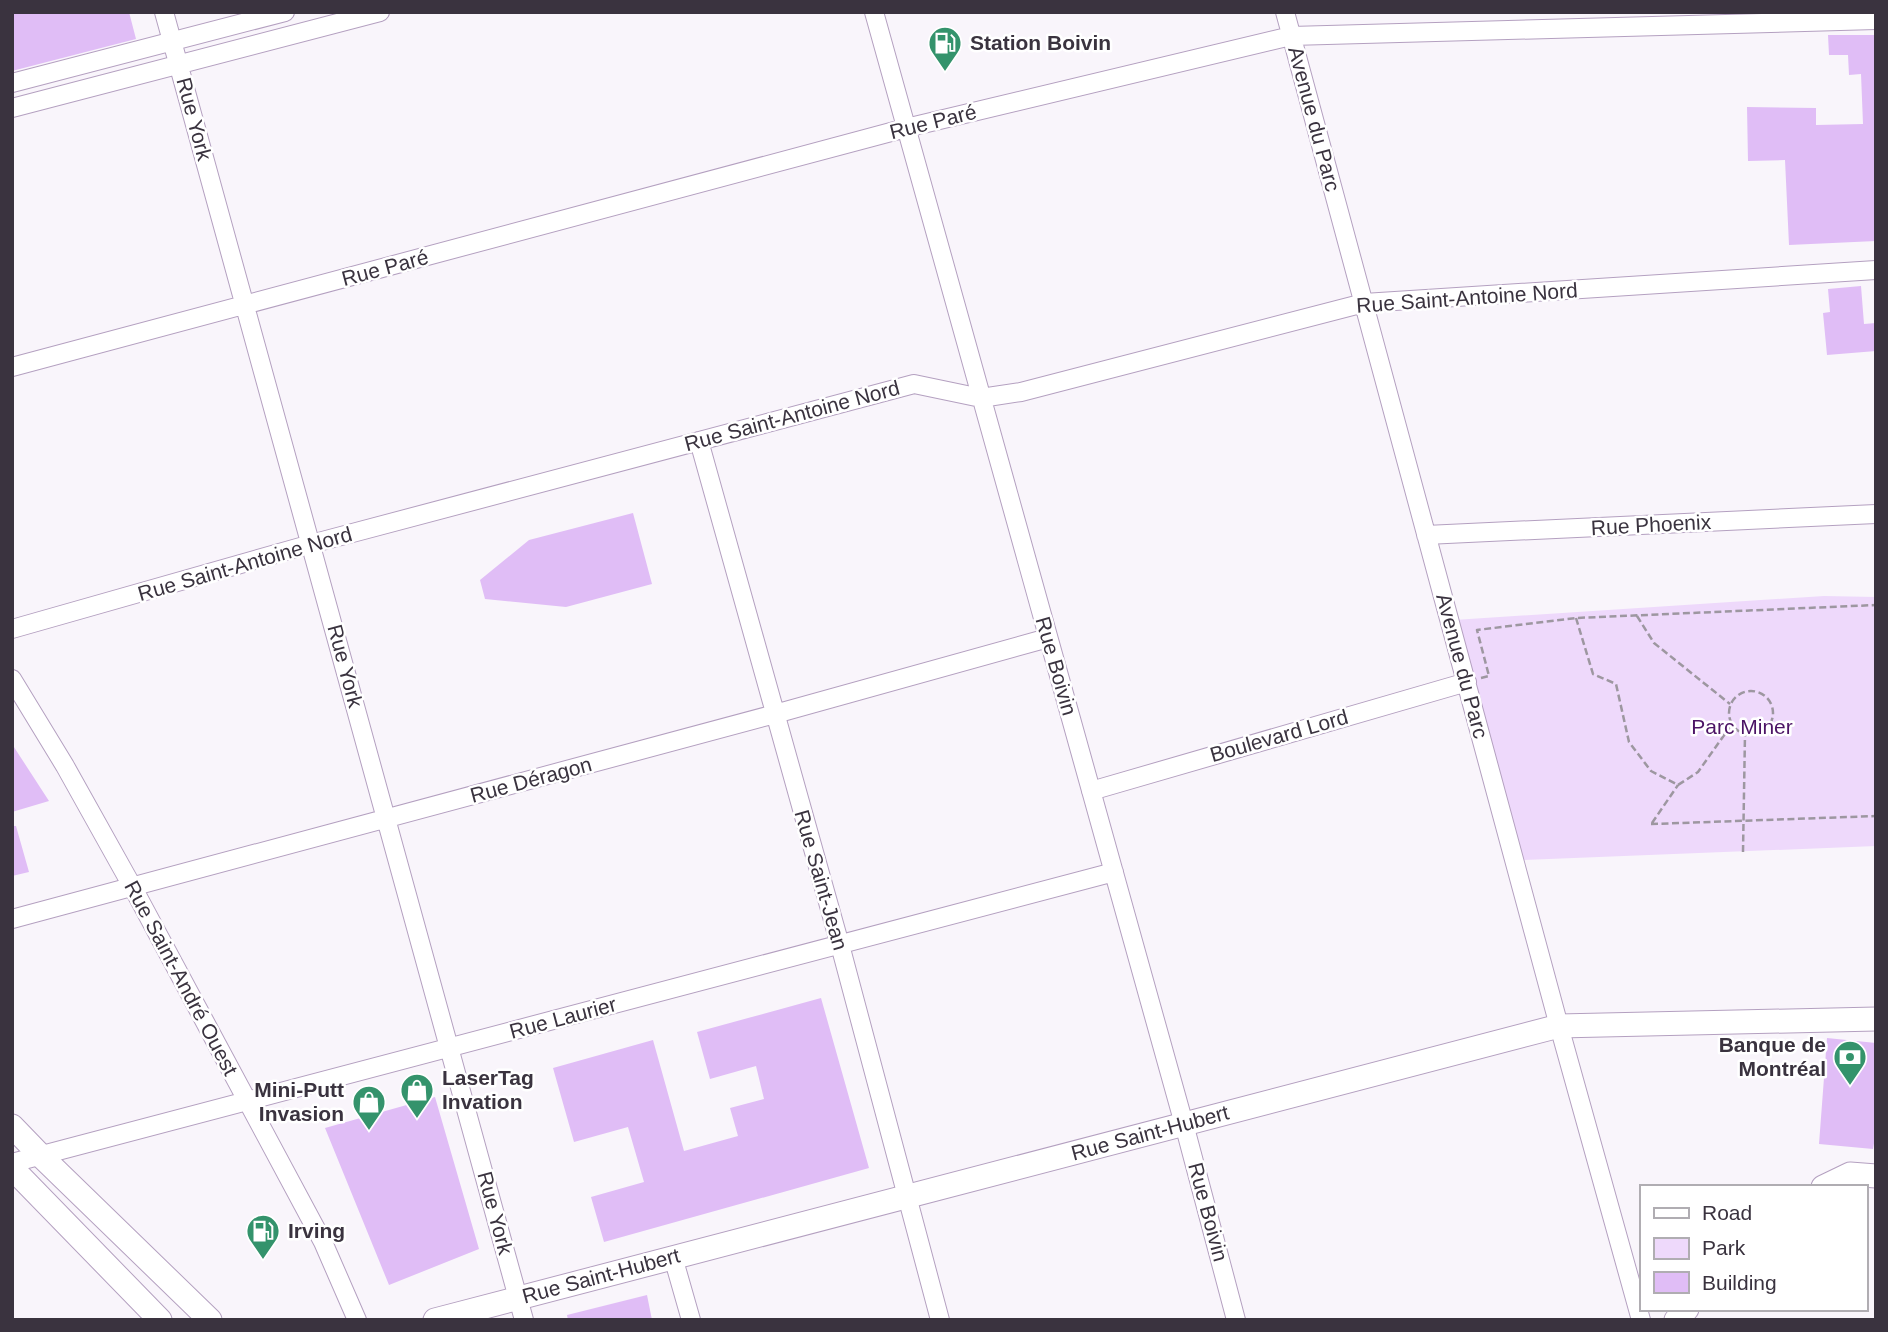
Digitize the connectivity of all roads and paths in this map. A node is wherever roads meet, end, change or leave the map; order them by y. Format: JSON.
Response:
{"nodes":[{"id":1,"x":164,"y":12,"type":"edge"},
{"id":2,"x":285,"y":12,"type":"edge"},
{"id":3,"x":380,"y":12,"type":"edge"},
{"id":4,"x":874,"y":12,"type":"edge"},
{"id":5,"x":1285,"y":12,"type":"edge"},
{"id":6,"x":1876,"y":20,"type":"edge"},
{"id":7,"x":1292,"y":36,"type":"junction"},
{"id":8,"x":173,"y":42,"type":"junction"},
{"id":9,"x":179,"y":66,"type":"junction"},
{"id":10,"x":12,"y":83,"type":"edge"},
{"id":11,"x":12,"y":108,"type":"edge"},
{"id":12,"x":906,"y":128,"type":"junction"},
{"id":13,"x":1876,"y":271,"type":"edge"},
{"id":14,"x":1364,"y":303,"type":"junction"},
{"id":15,"x":245,"y":305,"type":"junction"},
{"id":16,"x":12,"y":367,"type":"edge"},
{"id":17,"x":981,"y":398,"type":"junction"},
{"id":18,"x":699,"y":441,"type":"junction"},
{"id":19,"x":1876,"y":514,"type":"edge"},
{"id":20,"x":1426,"y":535,"type":"junction"},
{"id":21,"x":311,"y":544,"type":"junction"},
{"id":22,"x":1876,"y":605,"type":"edge"},
{"id":23,"x":1636,"y":615,"type":"junction"},
{"id":24,"x":1576,"y":618,"type":"junction"},
{"id":25,"x":12,"y":629,"type":"edge"},
{"id":26,"x":1048,"y":638,"type":"junction"},
{"id":27,"x":12,"y":679,"type":"edge"},
{"id":28,"x":1467,"y":682,"type":"junction"},
{"id":29,"x":1730,"y":705,"type":"junction"},
{"id":30,"x":775,"y":714,"type":"junction"},
{"id":31,"x":1732,"y":724,"type":"junction"},
{"id":32,"x":1745,"y":734,"type":"junction"},
{"id":33,"x":1678,"y":785,"type":"junction"},
{"id":34,"x":1091,"y":791,"type":"junction"},
{"id":35,"x":1876,"y":816,"type":"edge"},
{"id":36,"x":387,"y":818,"type":"junction"},
{"id":37,"x":1744,"y":821,"type":"junction"},
{"id":38,"x":1743,"y":852,"type":"dead end"},
{"id":39,"x":1114,"y":872,"type":"junction"},
{"id":40,"x":132,"y":886,"type":"junction"},
{"id":41,"x":12,"y":919,"type":"edge"},
{"id":42,"x":840,"y":945,"type":"junction"},
{"id":43,"x":1876,"y":1018,"type":"edge"},
{"id":44,"x":1559,"y":1026,"type":"junction"},
{"id":45,"x":450,"y":1048,"type":"junction"},
{"id":46,"x":247,"y":1101,"type":"junction"},
{"id":47,"x":1184,"y":1124,"type":"junction"},
{"id":48,"x":12,"y":1125,"type":"edge"},
{"id":49,"x":41,"y":1156,"type":"junction"},
{"id":50,"x":12,"y":1166,"type":"edge"},
{"id":51,"x":1876,"y":1176,"type":"edge"},
{"id":52,"x":1827,"y":1185,"type":"edge"},
{"id":53,"x":906,"y":1197,"type":"junction"},
{"id":54,"x":673,"y":1257,"type":"junction"},
{"id":55,"x":522,"y":1309,"type":"edge"},
{"id":56,"x":160,"y":1320,"type":"edge"},
{"id":57,"x":210,"y":1320,"type":"edge"},
{"id":58,"x":357,"y":1320,"type":"edge"},
{"id":59,"x":435,"y":1320,"type":"edge"},
{"id":60,"x":691,"y":1320,"type":"edge"},
{"id":61,"x":940,"y":1320,"type":"edge"},
{"id":62,"x":1236,"y":1320,"type":"edge"},
{"id":63,"x":1641,"y":1320,"type":"edge"}],
"edges":[{"from":1,"to":8,"type":"street","name":"Rue York"},
{"from":2,"to":8,"type":"street"},
{"from":3,"to":9,"type":"street"},
{"from":4,"to":12,"type":"street","name":"Rue Boivin"},
{"from":5,"to":7,"type":"street","name":"Avenue du Parc"},
{"from":6,"to":7,"type":"street","name":"Rue Paré"},
{"from":7,"to":12,"type":"street","name":"Rue Paré"},
{"from":7,"to":14,"type":"street","name":"Avenue du Parc"},
{"from":8,"to":9,"type":"street","name":"Rue York"},
{"from":8,"to":10,"type":"street"},
{"from":9,"to":11,"type":"street"},
{"from":9,"to":15,"type":"street","name":"Rue York"},
{"from":12,"to":15,"type":"street","name":"Rue Paré"},
{"from":12,"to":17,"type":"street","name":"Rue Boivin"},
{"from":13,"to":14,"type":"street","name":"Rue Saint-Antoine Nord"},
{"from":14,"to":17,"type":"street","name":"Rue Saint-Antoine Nord"},
{"from":14,"to":20,"type":"street","name":"Avenue du Parc"},
{"from":15,"to":16,"type":"street","name":"Rue Paré"},
{"from":15,"to":21,"type":"street","name":"Rue York"},
{"from":17,"to":18,"type":"street","name":"Rue Saint-Antoine Nord"},
{"from":17,"to":26,"type":"street","name":"Rue Boivin"},
{"from":18,"to":21,"type":"street","name":"Rue Saint-Antoine Nord"},
{"from":18,"to":30,"type":"street","name":"Rue Saint-Jean"},
{"from":19,"to":20,"type":"street","name":"Rue Phoenix"},
{"from":20,"to":28,"type":"street","name":"Avenue du Parc"},
{"from":21,"to":25,"type":"street","name":"Rue Saint-Antoine Nord"},
{"from":21,"to":36,"type":"street","name":"Rue York"},
{"from":22,"to":23,"type":"path"},
{"from":23,"to":24,"type":"path"},
{"from":23,"to":29,"type":"path"},
{"from":24,"to":28,"type":"path"},
{"from":24,"to":33,"type":"path"},
{"from":26,"to":30,"type":"street","name":"Rue Déragon"},
{"from":26,"to":34,"type":"street","name":"Rue Boivin"},
{"from":27,"to":40,"type":"street","name":"Rue Saint-André Ouest"},
{"from":28,"to":34,"type":"street","name":"Boulevard Lord"},
{"from":28,"to":44,"type":"street","name":"Avenue du Parc"},
{"from":29,"to":31,"type":"path"},
{"from":29,"to":32,"type":"path"},
{"from":30,"to":36,"type":"street","name":"Rue Déragon"},
{"from":30,"to":42,"type":"street","name":"Rue Saint-Jean"},
{"from":31,"to":32,"type":"path"},
{"from":31,"to":33,"type":"path"},
{"from":32,"to":37,"type":"path"},
{"from":33,"to":37,"type":"path"},
{"from":34,"to":39,"type":"street","name":"Rue Boivin"},
{"from":35,"to":37,"type":"path"},
{"from":36,"to":40,"type":"street","name":"Rue Déragon"},
{"from":36,"to":45,"type":"street","name":"Rue York"},
{"from":37,"to":38,"type":"path"},
{"from":39,"to":42,"type":"street","name":"Rue Laurier"},
{"from":39,"to":47,"type":"street","name":"Rue Boivin"},
{"from":40,"to":41,"type":"street","name":"Rue Déragon"},
{"from":40,"to":46,"type":"street","name":"Rue Saint-André Ouest"},
{"from":42,"to":45,"type":"street","name":"Rue Laurier"},
{"from":42,"to":53,"type":"street","name":"Rue Saint-Jean"},
{"from":43,"to":44,"type":"street","name":"Rue Saint-Hubert"},
{"from":44,"to":47,"type":"street","name":"Rue Saint-Hubert"},
{"from":44,"to":63,"type":"street","name":"Avenue du Parc"},
{"from":45,"to":46,"type":"street","name":"Rue Laurier"},
{"from":45,"to":55,"type":"street","name":"Rue York"},
{"from":46,"to":49,"type":"street","name":"Rue Laurier"},
{"from":46,"to":58,"type":"street","name":"Rue Saint-André Ouest"},
{"from":47,"to":53,"type":"street","name":"Rue Saint-Hubert"},
{"from":47,"to":62,"type":"street","name":"Rue Boivin"},
{"from":48,"to":49,"type":"street"},
{"from":49,"to":50,"type":"street","name":"Rue Laurier"},
{"from":49,"to":57,"type":"street"},
{"from":50,"to":56,"type":"street"},
{"from":51,"to":52,"type":"street"},
{"from":53,"to":54,"type":"street","name":"Rue Saint-Hubert"},
{"from":53,"to":61,"type":"street","name":"Rue Saint-Jean"},
{"from":54,"to":55,"type":"street","name":"Rue Saint-Hubert"},
{"from":54,"to":60,"type":"street"},
{"from":55,"to":59,"type":"street","name":"Rue Saint-Hubert"}]}
